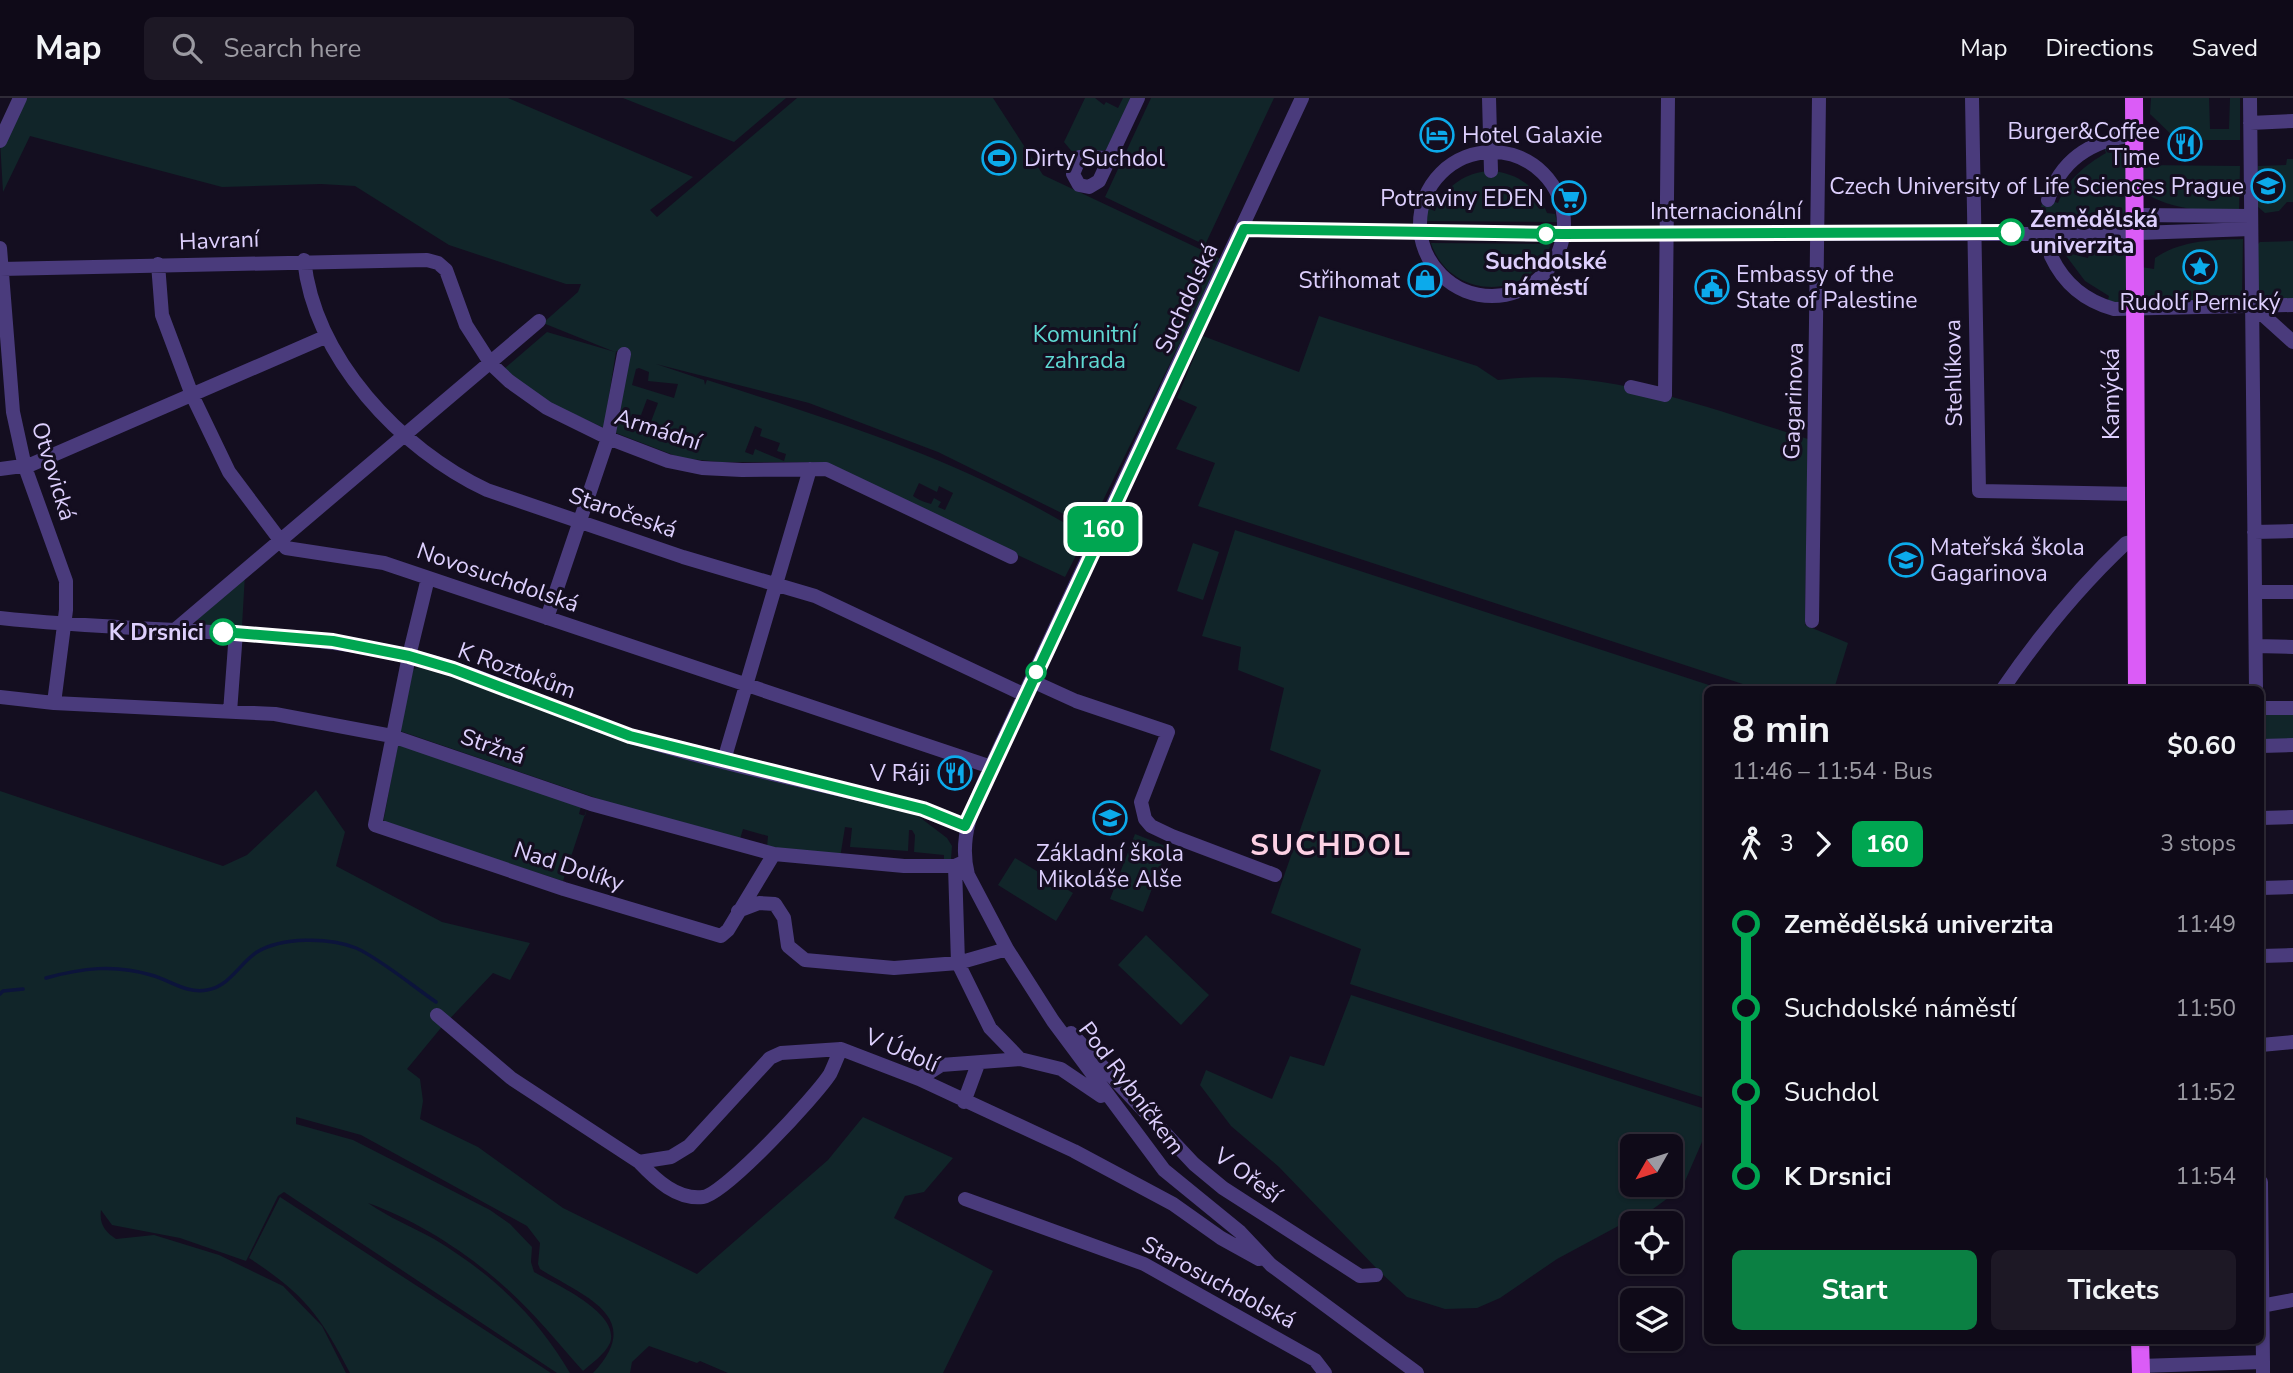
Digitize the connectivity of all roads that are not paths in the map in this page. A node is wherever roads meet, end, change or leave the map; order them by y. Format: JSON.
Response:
{"nodes":[{"id":1,"x":20,"y":98,"type":"edge"},
{"id":2,"x":1138,"y":98,"type":"edge"},
{"id":3,"x":1302,"y":98,"type":"edge"},
{"id":4,"x":1489,"y":98,"type":"edge"},
{"id":5,"x":1668,"y":98,"type":"edge"},
{"id":6,"x":1819,"y":98,"type":"edge"},
{"id":7,"x":1972,"y":98,"type":"edge"},
{"id":8,"x":2134,"y":98,"type":"edge"},
{"id":9,"x":2250,"y":98,"type":"edge"},
{"id":10,"x":2293,"y":121,"type":"edge"},
{"id":11,"x":2250,"y":122,"type":"junction"},
{"id":12,"x":2134,"y":135,"type":"junction"},
{"id":13,"x":0,"y":141,"type":"edge"},
{"id":14,"x":1491,"y":152,"type":"junction"},
{"id":15,"x":1109,"y":158,"type":"dead end"},
{"id":16,"x":1491,"y":171,"type":"dead end"},
{"id":17,"x":2048,"y":200,"type":"dead end"},
{"id":18,"x":2251,"y":223,"type":"junction"},
{"id":19,"x":2135,"y":224,"type":"junction"},
{"id":20,"x":1244,"y":229,"type":"junction"},
{"id":21,"x":1420,"y":232,"type":"junction"},
{"id":22,"x":1973,"y":232,"type":"junction"},
{"id":23,"x":1818,"y":233,"type":"junction"},
{"id":24,"x":1563,"y":234,"type":"junction"},
{"id":25,"x":1666,"y":234,"type":"junction"},
{"id":26,"x":0,"y":248,"type":"edge"},
{"id":27,"x":2051,"y":256,"type":"dead end"},
{"id":28,"x":304,"y":260,"type":"junction"},
{"id":29,"x":438,"y":263,"type":"joint"},
{"id":30,"x":158,"y":264,"type":"junction"},
{"id":31,"x":1,"y":269,"type":"edge"},
{"id":32,"x":2252,"y":305,"type":"junction"},
{"id":33,"x":2293,"y":305,"type":"edge"},
{"id":34,"x":2135,"y":309,"type":"junction"},
{"id":35,"x":539,"y":321,"type":"dead end"},
{"id":36,"x":325,"y":337,"type":"junction"},
{"id":37,"x":2293,"y":342,"type":"edge"},
{"id":38,"x":624,"y":354,"type":"dead end"},
{"id":39,"x":491,"y":364,"type":"junction"},
{"id":40,"x":1631,"y":387,"type":"dead end"},
{"id":41,"x":192,"y":394,"type":"junction"},
{"id":42,"x":407,"y":434,"type":"junction"},
{"id":43,"x":608,"y":438,"type":"junction"},
{"id":44,"x":25,"y":467,"type":"junction"},
{"id":45,"x":810,"y":468,"type":"junction"},
{"id":46,"x":0,"y":469,"type":"edge"},
{"id":47,"x":2136,"y":494,"type":"junction"},
{"id":48,"x":579,"y":522,"type":"junction"},
{"id":49,"x":2293,"y":531,"type":"edge"},
{"id":50,"x":2254,"y":532,"type":"junction"},
{"id":51,"x":277,"y":540,"type":"junction"},
{"id":52,"x":2136,"y":541,"type":"junction"},
{"id":53,"x":1011,"y":557,"type":"dead end"},
{"id":54,"x":428,"y":578,"type":"junction"},
{"id":55,"x":776,"y":584,"type":"junction"},
{"id":56,"x":2255,"y":592,"type":"junction"},
{"id":57,"x":2293,"y":592,"type":"edge"},
{"id":58,"x":0,"y":618,"type":"edge"},
{"id":59,"x":547,"y":618,"type":"junction"},
{"id":60,"x":1812,"y":621,"type":"dead end"},
{"id":61,"x":63,"y":625,"type":"junction"},
{"id":62,"x":177,"y":628,"type":"junction"},
{"id":63,"x":236,"y":632,"type":"junction"},
{"id":64,"x":2256,"y":646,"type":"junction"},
{"id":65,"x":2293,"y":647,"type":"edge"},
{"id":66,"x":409,"y":656,"type":"junction"},
{"id":67,"x":1032,"y":681,"type":"junction"},
{"id":68,"x":747,"y":685,"type":"junction"},
{"id":69,"x":2005,"y":686,"type":"edge"},
{"id":70,"x":2137,"y":686,"type":"edge"},
{"id":71,"x":2256,"y":686,"type":"edge"},
{"id":72,"x":1025,"y":695,"type":"junction"},
{"id":73,"x":0,"y":696,"type":"edge"},
{"id":74,"x":54,"y":704,"type":"junction"},
{"id":75,"x":2264,"y":708,"type":"edge"},
{"id":76,"x":2293,"y":708,"type":"edge"},
{"id":77,"x":230,"y":712,"type":"junction"},
{"id":78,"x":392,"y":736,"type":"junction"},
{"id":79,"x":2293,"y":745,"type":"edge"},
{"id":80,"x":2264,"y":746,"type":"edge"},
{"id":81,"x":724,"y":761,"type":"junction"},
{"id":82,"x":991,"y":767,"type":"junction"},
{"id":83,"x":2293,"y":817,"type":"edge"},
{"id":84,"x":2264,"y":818,"type":"edge"},
{"id":85,"x":965,"y":826,"type":"junction"},
{"id":86,"x":774,"y":855,"type":"junction"},
{"id":87,"x":960,"y":864,"type":"junction"},
{"id":88,"x":1275,"y":874,"type":"dead end"},
{"id":89,"x":2293,"y":887,"type":"edge"},
{"id":90,"x":2264,"y":888,"type":"edge"},
{"id":91,"x":738,"y":911,"type":"junction"},
{"id":92,"x":1006,"y":948,"type":"junction"},
{"id":93,"x":2293,"y":955,"type":"edge"},
{"id":94,"x":2264,"y":956,"type":"edge"},
{"id":95,"x":958,"y":962,"type":"junction"},
{"id":96,"x":437,"y":1015,"type":"dead end"},
{"id":97,"x":1053,"y":1021,"type":"junction"},
{"id":98,"x":2293,"y":1042,"type":"edge"},
{"id":99,"x":2264,"y":1045,"type":"edge"},
{"id":100,"x":841,"y":1049,"type":"junction"},
{"id":101,"x":1020,"y":1059,"type":"junction"},
{"id":102,"x":978,"y":1065,"type":"junction"},
{"id":103,"x":919,"y":1079,"type":"junction"},
{"id":104,"x":964,"y":1102,"type":"junction"},
{"id":105,"x":1118,"y":1111,"type":"junction"},
{"id":106,"x":639,"y":1163,"type":"junction"},
{"id":107,"x":965,"y":1199,"type":"dead end"},
{"id":108,"x":1271,"y":1265,"type":"junction"},
{"id":109,"x":1376,"y":1275,"type":"dead end"},
{"id":110,"x":2293,"y":1300,"type":"edge"},
{"id":111,"x":2264,"y":1306,"type":"edge"},
{"id":112,"x":2140,"y":1344,"type":"edge"},
{"id":113,"x":2263,"y":1344,"type":"edge"},
{"id":114,"x":2263,"y":1367,"type":"edge"},
{"id":115,"x":2141,"y":1369,"type":"edge"},
{"id":116,"x":1325,"y":1373,"type":"edge"},
{"id":117,"x":1417,"y":1373,"type":"edge"}],
"edges":[{"from":1,"to":13,"type":"street"},
{"from":2,"to":15,"type":"street"},
{"from":3,"to":20,"type":"street","name":"Suchdolská"},
{"from":4,"to":14,"type":"street"},
{"from":5,"to":25,"type":"street"},
{"from":6,"to":23,"type":"street","name":"Gagarinova"},
{"from":7,"to":22,"type":"street","name":"Stehlíkova"},
{"from":8,"to":12,"type":"main road","name":"Kamýcká"},
{"from":9,"to":11,"type":"street"},
{"from":10,"to":11,"type":"street"},
{"from":11,"to":18,"type":"street"},
{"from":12,"to":17,"type":"street"},
{"from":12,"to":19,"type":"main road","name":"Kamýcká"},
{"from":14,"to":16,"type":"street"},
{"from":14,"to":21,"type":"street"},
{"from":14,"to":24,"type":"street"},
{"from":18,"to":19,"type":"street","name":"Internacionální"},
{"from":18,"to":32,"type":"street"},
{"from":19,"to":22,"type":"street","name":"Internacionální"},
{"from":19,"to":34,"type":"main road","name":"Kamýcká"},
{"from":20,"to":21,"type":"street","name":"Internacionální"},
{"from":20,"to":67,"type":"street","name":"Suchdolská"},
{"from":21,"to":24,"type":"street","name":"Internacionální"},
{"from":21,"to":24,"type":"street"},
{"from":22,"to":23,"type":"street","name":"Internacionální"},
{"from":22,"to":47,"type":"street","name":"Stehlíkova"},
{"from":23,"to":25,"type":"street","name":"Internacionální"},
{"from":23,"to":60,"type":"street","name":"Gagarinova"},
{"from":24,"to":25,"type":"street","name":"Internacionální"},
{"from":25,"to":40,"type":"street"},
{"from":26,"to":31,"type":"street","name":"Otvovická"},
{"from":27,"to":34,"type":"street"},
{"from":28,"to":29,"type":"street","name":"Havraní"},
{"from":28,"to":30,"type":"street","name":"Havraní"},
{"from":28,"to":36,"type":"street","name":"Staročeská"},
{"from":29,"to":39,"type":"street","name":"Armádní"},
{"from":30,"to":31,"type":"street","name":"Havraní"},
{"from":30,"to":41,"type":"street"},
{"from":31,"to":44,"type":"street","name":"Otvovická"},
{"from":32,"to":33,"type":"street"},
{"from":32,"to":34,"type":"street"},
{"from":32,"to":37,"type":"street"},
{"from":32,"to":50,"type":"street"},
{"from":34,"to":47,"type":"main road","name":"Kamýcká"},
{"from":35,"to":39,"type":"street"},
{"from":36,"to":41,"type":"street"},
{"from":36,"to":42,"type":"street","name":"Staročeská"},
{"from":38,"to":43,"type":"street"},
{"from":39,"to":42,"type":"street"},
{"from":39,"to":43,"type":"street","name":"Armádní"},
{"from":41,"to":44,"type":"street"},
{"from":41,"to":51,"type":"street"},
{"from":42,"to":48,"type":"street","name":"Staročeská"},
{"from":42,"to":51,"type":"street"},
{"from":43,"to":45,"type":"street","name":"Armádní"},
{"from":43,"to":48,"type":"street"},
{"from":44,"to":46,"type":"street"},
{"from":44,"to":61,"type":"street","name":"Otvovická"},
{"from":45,"to":53,"type":"street","name":"Armádní"},
{"from":45,"to":55,"type":"street"},
{"from":47,"to":52,"type":"main road","name":"Kamýcká"},
{"from":48,"to":55,"type":"street","name":"Staročeská"},
{"from":48,"to":59,"type":"street"},
{"from":49,"to":50,"type":"street"},
{"from":50,"to":56,"type":"street"},
{"from":51,"to":54,"type":"street","name":"Novosuchdolská"},
{"from":51,"to":62,"type":"street"},
{"from":52,"to":69,"type":"street"},
{"from":52,"to":70,"type":"main road","name":"Kamýcká"},
{"from":54,"to":59,"type":"street","name":"Novosuchdolská"},
{"from":54,"to":66,"type":"street"},
{"from":55,"to":68,"type":"street"},
{"from":55,"to":72,"type":"street","name":"Staročeská"},
{"from":56,"to":57,"type":"street"},
{"from":56,"to":64,"type":"street"},
{"from":58,"to":61,"type":"street","name":"K Roztokům"},
{"from":59,"to":68,"type":"street","name":"Novosuchdolská"},
{"from":61,"to":62,"type":"street","name":"K Roztokům"},
{"from":61,"to":74,"type":"street","name":"Otvovická"},
{"from":62,"to":63,"type":"street","name":"K Roztokům"},
{"from":63,"to":66,"type":"street","name":"K Roztokům"},
{"from":63,"to":77,"type":"street"},
{"from":64,"to":65,"type":"street"},
{"from":64,"to":71,"type":"street"},
{"from":66,"to":78,"type":"street"},
{"from":66,"to":81,"type":"street","name":"K Roztokům"},
{"from":67,"to":72,"type":"street","name":"Suchdolská"},
{"from":67,"to":88,"type":"street"},
{"from":68,"to":81,"type":"street"},
{"from":68,"to":82,"type":"street","name":"Novosuchdolská"},
{"from":72,"to":82,"type":"street","name":"Suchdolská"},
{"from":73,"to":74,"type":"street","name":"Stržná"},
{"from":74,"to":77,"type":"street","name":"Stržná"},
{"from":75,"to":76,"type":"street"},
{"from":77,"to":78,"type":"street","name":"Stržná"},
{"from":78,"to":86,"type":"street","name":"Stržná"},
{"from":78,"to":91,"type":"street","name":"Nad Dolíky"},
{"from":79,"to":80,"type":"street"},
{"from":81,"to":85,"type":"street","name":"K Roztokům"},
{"from":82,"to":85,"type":"street","name":"Suchdolská"},
{"from":83,"to":84,"type":"street"},
{"from":85,"to":87,"type":"street","name":"Suchdolská"},
{"from":86,"to":87,"type":"street","name":"Stržná"},
{"from":86,"to":91,"type":"street","name":"Nad Dolíky"},
{"from":87,"to":92,"type":"street","name":"Pod Rybníčkem"},
{"from":87,"to":95,"type":"street","name":"Suchdolská"},
{"from":89,"to":90,"type":"street"},
{"from":91,"to":95,"type":"street"},
{"from":92,"to":95,"type":"street"},
{"from":92,"to":97,"type":"street","name":"Pod Rybníčkem"},
{"from":93,"to":94,"type":"street"},
{"from":95,"to":101,"type":"street"},
{"from":96,"to":106,"type":"street"},
{"from":97,"to":105,"type":"street","name":"Pod Rybníčkem"},
{"from":97,"to":109,"type":"street","name":"V Ořeší"},
{"from":98,"to":99,"type":"street"},
{"from":100,"to":103,"type":"street","name":"V Údolí"},
{"from":100,"to":106,"type":"street","name":"V Údolí"},
{"from":100,"to":106,"type":"street"},
{"from":101,"to":102,"type":"street"},
{"from":101,"to":105,"type":"street"},
{"from":102,"to":103,"type":"street"},
{"from":102,"to":104,"type":"street"},
{"from":103,"to":104,"type":"street","name":"V Údolí"},
{"from":104,"to":108,"type":"street","name":"V Údolí"},
{"from":105,"to":108,"type":"street","name":"Pod Rybníčkem"},
{"from":107,"to":116,"type":"street","name":"Starosuchdolská"},
{"from":108,"to":117,"type":"street","name":"Pod Rybníčkem"},
{"from":110,"to":111,"type":"street"},
{"from":112,"to":115,"type":"main road"},
{"from":113,"to":114,"type":"street"},
{"from":114,"to":115,"type":"street"}]}
